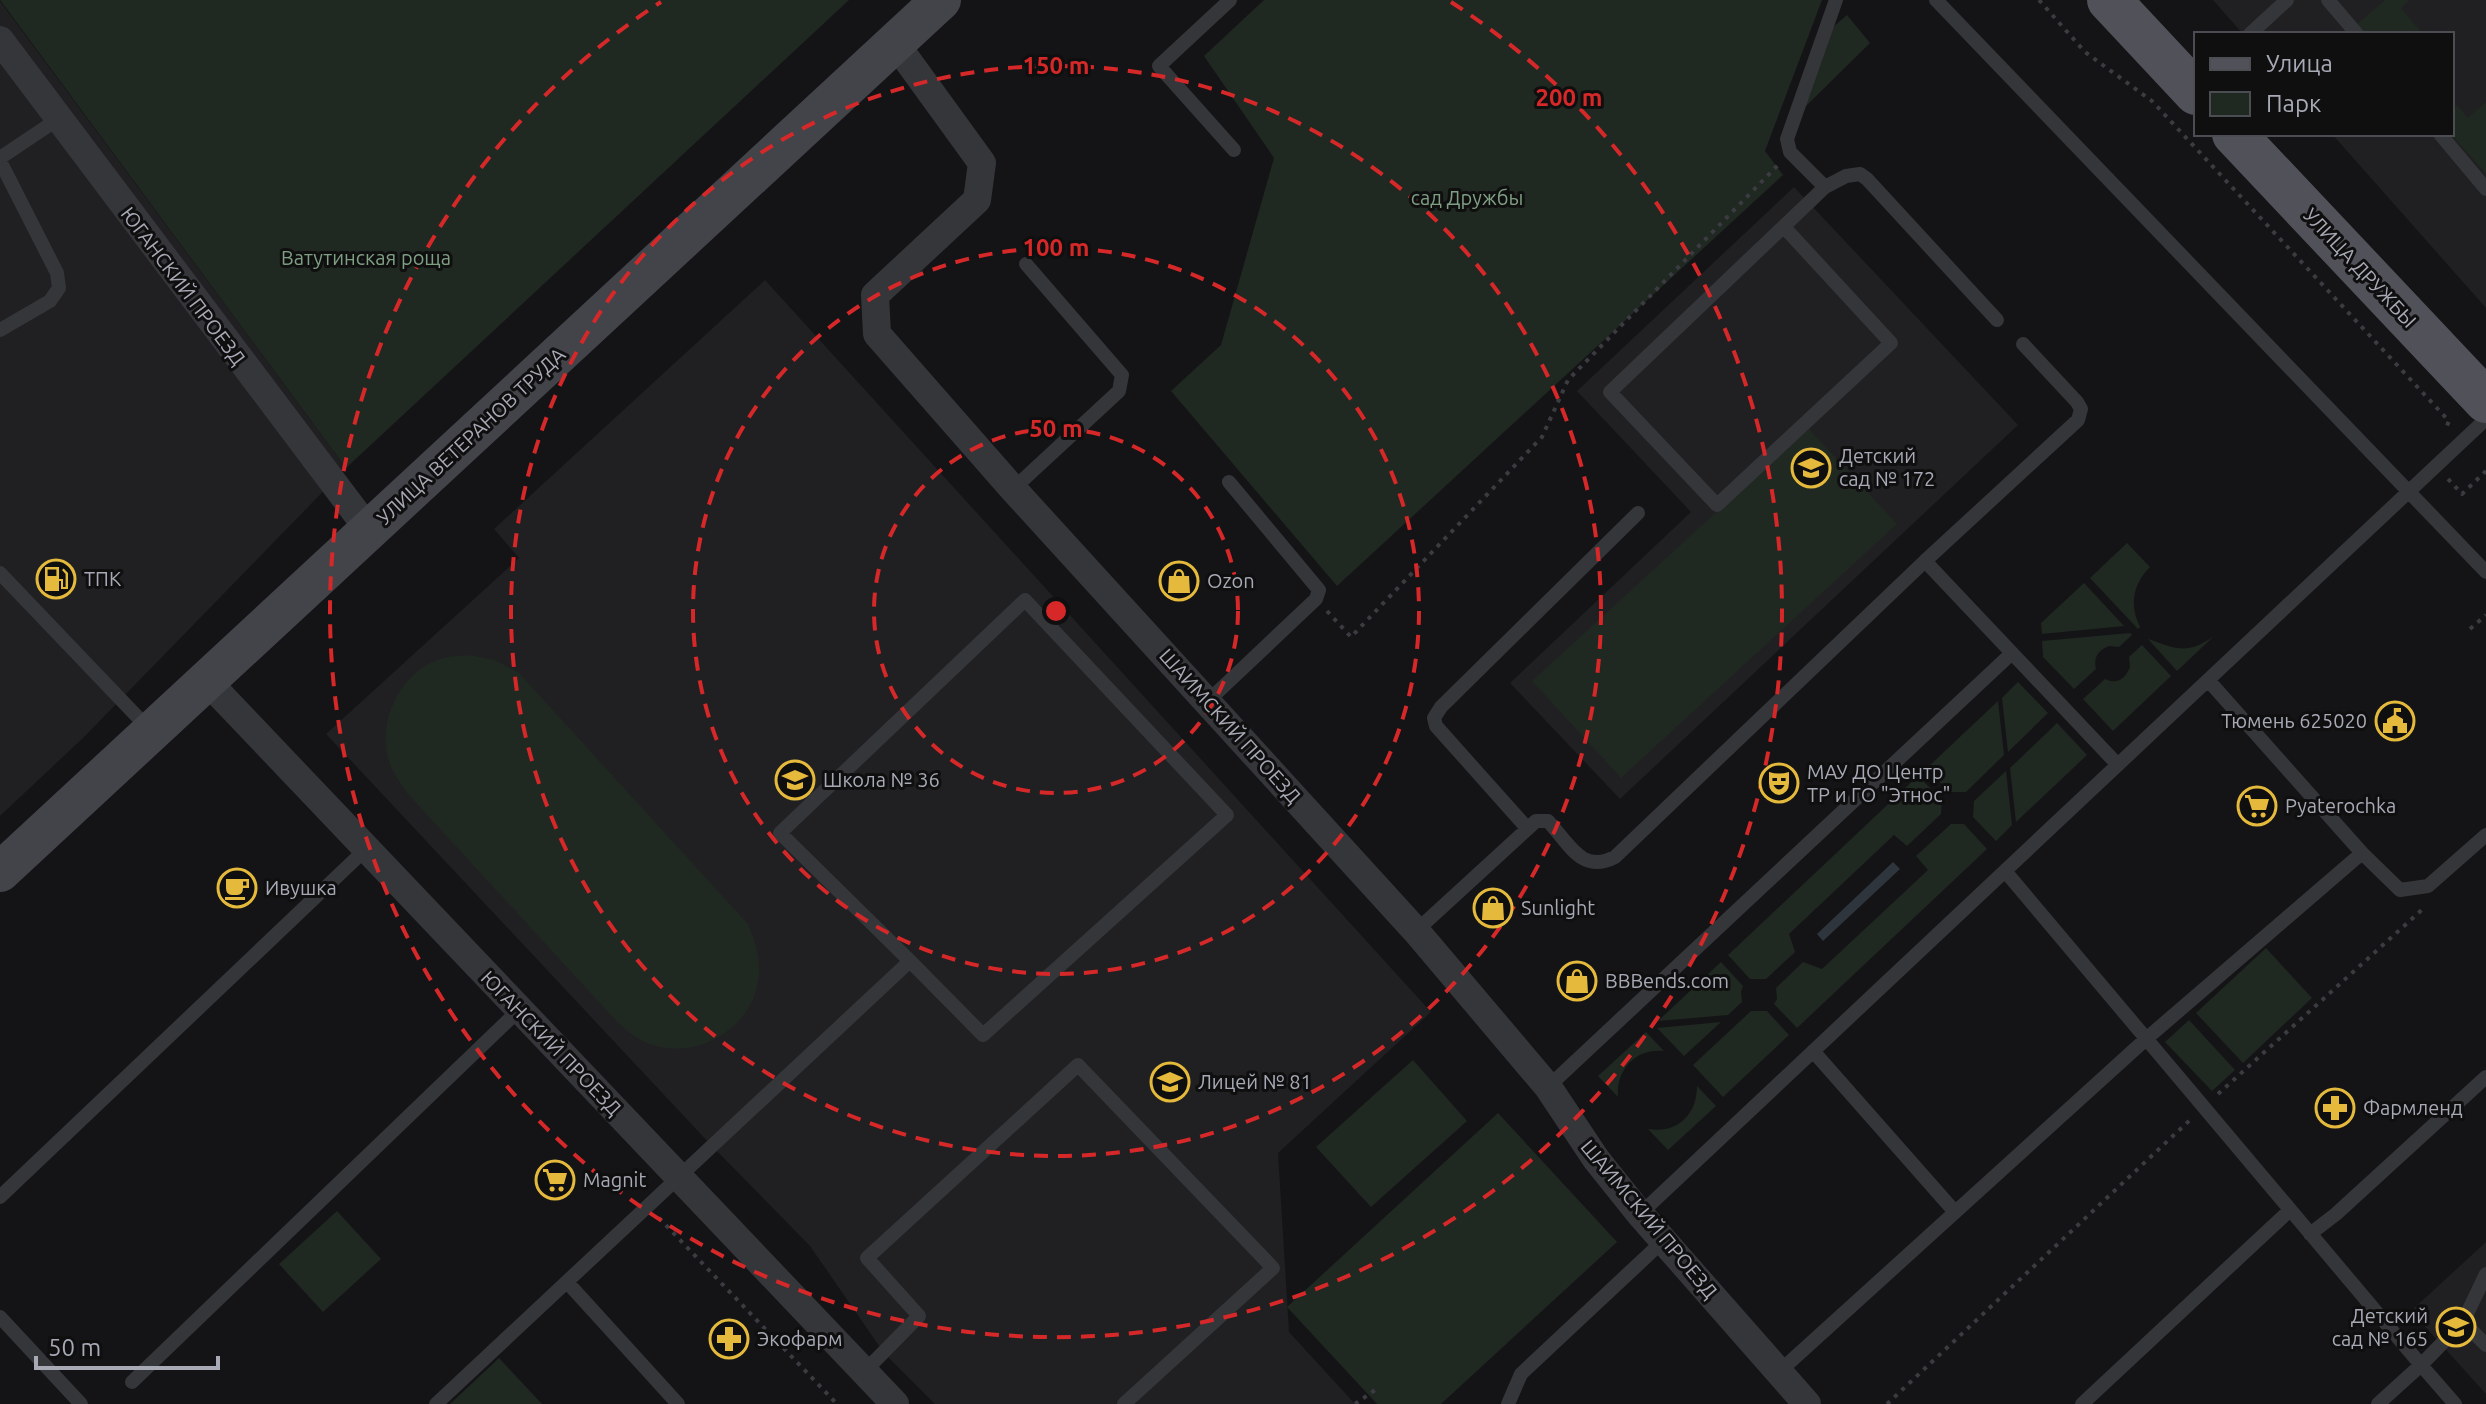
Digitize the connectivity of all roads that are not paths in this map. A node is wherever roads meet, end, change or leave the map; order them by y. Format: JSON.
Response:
{"nodes":[{"id":1,"x":941,"y":0,"type":"edge"},
{"id":2,"x":1230,"y":0,"type":"edge"},
{"id":3,"x":1836,"y":0,"type":"edge"},
{"id":4,"x":1936,"y":0,"type":"edge"},
{"id":5,"x":2109,"y":0,"type":"edge"},
{"id":6,"x":2287,"y":0,"type":"edge"},
{"id":7,"x":2328,"y":0,"type":"edge"},
{"id":8,"x":2252,"y":32,"type":"edge"},
{"id":9,"x":2355,"y":32,"type":"edge"},
{"id":10,"x":0,"y":40,"type":"edge"},
{"id":11,"x":895,"y":43,"type":"junction"},
{"id":12,"x":2194,"y":90,"type":"edge"},
{"id":13,"x":58,"y":119,"type":"junction"},
{"id":14,"x":2236,"y":136,"type":"edge"},
{"id":15,"x":2442,"y":136,"type":"edge"},
{"id":16,"x":1234,"y":150,"type":"dead end"},
{"id":17,"x":0,"y":160,"type":"edge"},
{"id":18,"x":1825,"y":187,"type":"junction"},
{"id":19,"x":2486,"y":189,"type":"edge"},
{"id":20,"x":1784,"y":227,"type":"junction"},
{"id":21,"x":1026,"y":264,"type":"dead end"},
{"id":22,"x":1997,"y":320,"type":"dead end"},
{"id":23,"x":0,"y":330,"type":"edge"},
{"id":24,"x":2023,"y":344,"type":"dead end"},
{"id":25,"x":2486,"y":401,"type":"edge"},
{"id":26,"x":2486,"y":419,"type":"edge"},
{"id":27,"x":1229,"y":482,"type":"dead end"},
{"id":28,"x":1013,"y":489,"type":"junction"},
{"id":29,"x":2409,"y":492,"type":"junction"},
{"id":30,"x":1638,"y":513,"type":"dead end"},
{"id":31,"x":369,"y":530,"type":"junction"},
{"id":32,"x":1925,"y":561,"type":"junction"},
{"id":33,"x":2486,"y":572,"type":"edge"},
{"id":34,"x":0,"y":573,"type":"edge"},
{"id":35,"x":2012,"y":653,"type":"junction"},
{"id":36,"x":2208,"y":680,"type":"junction"},
{"id":37,"x":207,"y":681,"type":"junction"},
{"id":38,"x":1208,"y":701,"type":"junction"},
{"id":39,"x":152,"y":732,"type":"junction"},
{"id":40,"x":2118,"y":765,"type":"junction"},
{"id":41,"x":1527,"y":828,"type":"junction"},
{"id":42,"x":2484,"y":840,"type":"edge"},
{"id":43,"x":366,"y":849,"type":"junction"},
{"id":44,"x":2362,"y":853,"type":"junction"},
{"id":45,"x":2005,"y":871,"type":"junction"},
{"id":46,"x":0,"y":872,"type":"edge"},
{"id":47,"x":1416,"y":931,"type":"junction"},
{"id":48,"x":910,"y":961,"type":"junction"},
{"id":49,"x":519,"y":1010,"type":"junction"},
{"id":50,"x":2146,"y":1039,"type":"junction"},
{"id":51,"x":1813,"y":1051,"type":"junction"},
{"id":52,"x":2486,"y":1077,"type":"edge"},
{"id":53,"x":1548,"y":1087,"type":"junction"},
{"id":54,"x":680,"y":1178,"type":"junction"},
{"id":55,"x":0,"y":1197,"type":"edge"},
{"id":56,"x":2290,"y":1210,"type":"junction"},
{"id":57,"x":1955,"y":1212,"type":"junction"},
{"id":58,"x":1640,"y":1214,"type":"junction"},
{"id":59,"x":2310,"y":1234,"type":"junction"},
{"id":60,"x":1663,"y":1241,"type":"junction"},
{"id":61,"x":2486,"y":1274,"type":"edge"},
{"id":62,"x":567,"y":1282,"type":"junction"},
{"id":63,"x":0,"y":1317,"type":"edge"},
{"id":64,"x":2463,"y":1322,"type":"junction"},
{"id":65,"x":2486,"y":1345,"type":"edge"},
{"id":66,"x":2421,"y":1365,"type":"junction"},
{"id":67,"x":1780,"y":1371,"type":"junction"},
{"id":68,"x":864,"y":1372,"type":"junction"},
{"id":69,"x":132,"y":1382,"type":"dead end"},
{"id":70,"x":1803,"y":1403,"type":"edge"},
{"id":71,"x":81,"y":1404,"type":"edge"},
{"id":72,"x":436,"y":1404,"type":"edge"},
{"id":73,"x":678,"y":1404,"type":"edge"},
{"id":74,"x":895,"y":1404,"type":"edge"},
{"id":75,"x":1124,"y":1404,"type":"edge"},
{"id":76,"x":1508,"y":1404,"type":"edge"},
{"id":77,"x":2082,"y":1404,"type":"edge"},
{"id":78,"x":2378,"y":1404,"type":"edge"},
{"id":79,"x":2455,"y":1404,"type":"edge"}],
"edges":[{"from":1,"to":11,"type":"main road","name":"УЛИЦА ВЕТЕРАНОВ ТРУДА"},
{"from":2,"to":16,"type":"lane"},
{"from":3,"to":18,"type":"lane"},
{"from":4,"to":29,"type":"lane"},
{"from":5,"to":12,"type":"main road"},
{"from":6,"to":8,"type":"lane"},
{"from":7,"to":9,"type":"lane"},
{"from":10,"to":13,"type":"street","name":"ЮГАНСКИЙ ПРОЕЗД"},
{"from":11,"to":28,"type":"street","name":"ШАИМСКИЙ ПРОЕЗД"},
{"from":11,"to":31,"type":"main road","name":"УЛИЦА ВЕТЕРАНОВ ТРУДА"},
{"from":13,"to":17,"type":"lane"},
{"from":13,"to":31,"type":"street","name":"ЮГАНСКИЙ ПРОЕЗД"},
{"from":14,"to":25,"type":"main road","name":"УЛИЦА ДРУЖБЫ"},
{"from":15,"to":19,"type":"lane"},
{"from":17,"to":23,"type":"lane"},
{"from":18,"to":20,"type":"lane"},
{"from":18,"to":22,"type":"lane"},
{"from":20,"to":20,"type":"lane"},
{"from":21,"to":28,"type":"lane"},
{"from":24,"to":32,"type":"lane"},
{"from":26,"to":29,"type":"lane"},
{"from":27,"to":38,"type":"lane"},
{"from":28,"to":38,"type":"street","name":"ШАИМСКИЙ ПРОЕЗД"},
{"from":29,"to":33,"type":"lane"},
{"from":29,"to":36,"type":"lane"},
{"from":30,"to":41,"type":"lane"},
{"from":31,"to":37,"type":"main road","name":"УЛИЦА ВЕТЕРАНОВ ТРУДА"},
{"from":32,"to":35,"type":"lane"},
{"from":32,"to":41,"type":"lane"},
{"from":34,"to":39,"type":"lane"},
{"from":35,"to":40,"type":"lane"},
{"from":35,"to":53,"type":"lane"},
{"from":36,"to":40,"type":"lane"},
{"from":36,"to":44,"type":"lane"},
{"from":37,"to":39,"type":"main road","name":"УЛИЦА ВЕТЕРАНОВ ТРУДА"},
{"from":37,"to":43,"type":"street","name":"ЮГАНСКИЙ ПРОЕЗД"},
{"from":38,"to":47,"type":"street","name":"ШАИМСКИЙ ПРОЕЗД"},
{"from":39,"to":46,"type":"main road","name":"УЛИЦА ВЕТЕРАНОВ ТРУДА"},
{"from":40,"to":45,"type":"lane"},
{"from":41,"to":47,"type":"lane"},
{"from":42,"to":44,"type":"lane"},
{"from":43,"to":49,"type":"street","name":"ЮГАНСКИЙ ПРОЕЗД"},
{"from":43,"to":55,"type":"lane"},
{"from":44,"to":50,"type":"lane"},
{"from":45,"to":50,"type":"lane"},
{"from":45,"to":51,"type":"lane"},
{"from":47,"to":53,"type":"street","name":"ШАИМСКИЙ ПРОЕЗД"},
{"from":48,"to":48,"type":"lane"},
{"from":48,"to":54,"type":"lane"},
{"from":49,"to":54,"type":"street","name":"ЮГАНСКИЙ ПРОЕЗД"},
{"from":49,"to":69,"type":"lane"},
{"from":50,"to":56,"type":"lane"},
{"from":50,"to":57,"type":"lane"},
{"from":51,"to":57,"type":"lane"},
{"from":51,"to":58,"type":"lane"},
{"from":52,"to":59,"type":"lane"},
{"from":53,"to":58,"type":"street","name":"ШАИМСКИЙ ПРОЕЗД"},
{"from":54,"to":62,"type":"lane"},
{"from":54,"to":68,"type":"street","name":"ЮГАНСКИЙ ПРОЕЗД"},
{"from":56,"to":59,"type":"lane"},
{"from":56,"to":77,"type":"lane"},
{"from":57,"to":67,"type":"lane"},
{"from":58,"to":60,"type":"street","name":"ШАИМСКИЙ ПРОЕЗД"},
{"from":59,"to":66,"type":"lane"},
{"from":60,"to":67,"type":"street","name":"ШАИМСКИЙ ПРОЕЗД"},
{"from":60,"to":76,"type":"lane"},
{"from":61,"to":64,"type":"lane"},
{"from":62,"to":72,"type":"lane"},
{"from":62,"to":73,"type":"lane"},
{"from":63,"to":71,"type":"lane"},
{"from":64,"to":65,"type":"lane"},
{"from":64,"to":66,"type":"lane"},
{"from":66,"to":78,"type":"lane"},
{"from":66,"to":79,"type":"lane"},
{"from":67,"to":70,"type":"street","name":"ШАИМСКИЙ ПРОЕЗД"},
{"from":68,"to":74,"type":"street","name":"ЮГАНСКИЙ ПРОЕЗД"},
{"from":68,"to":75,"type":"lane"}]}
